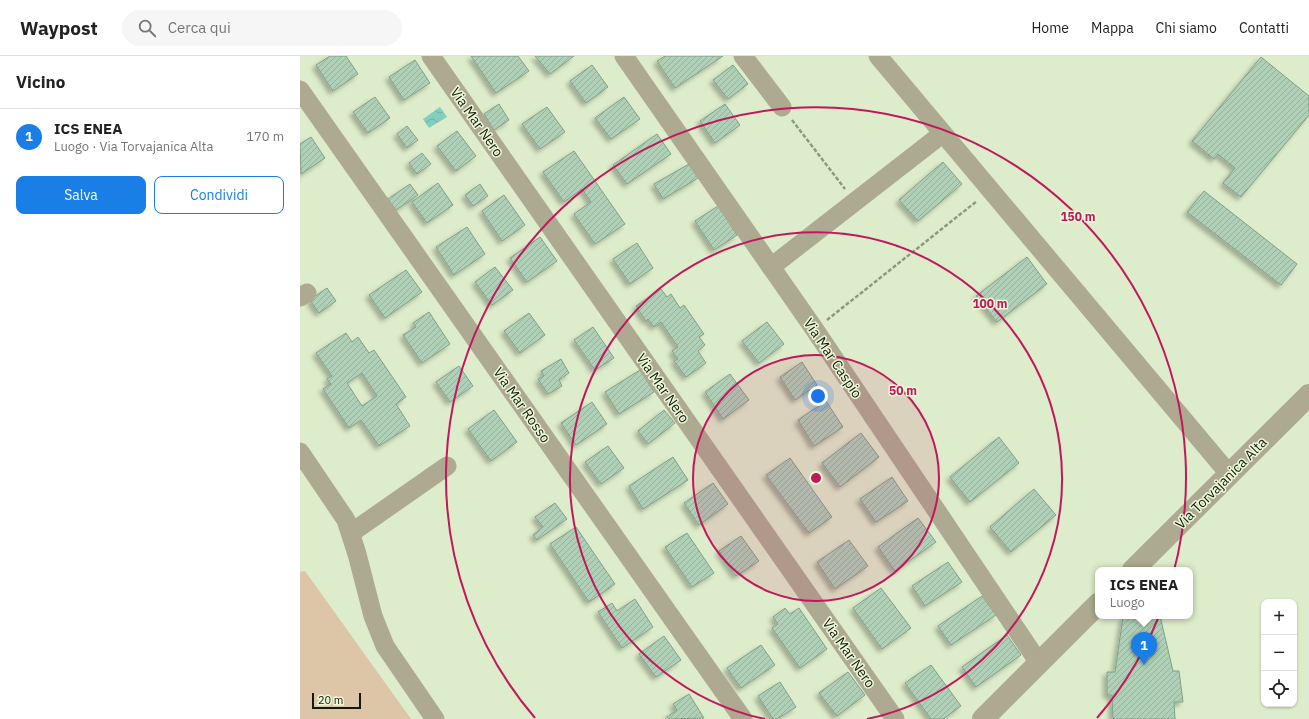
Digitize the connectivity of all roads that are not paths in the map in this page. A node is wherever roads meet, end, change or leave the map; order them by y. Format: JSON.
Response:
{"nodes":[{"id":1,"x":431,"y":56,"type":"edge"},
{"id":2,"x":624,"y":56,"type":"edge"},
{"id":3,"x":743,"y":56,"type":"edge"},
{"id":4,"x":878,"y":56,"type":"edge"},
{"id":5,"x":300,"y":90,"type":"edge"},
{"id":6,"x":782,"y":106,"type":"road end"},
{"id":7,"x":942,"y":134,"type":"junction"},
{"id":8,"x":771,"y":267,"type":"junction"},
{"id":9,"x":1309,"y":395,"type":"edge"},
{"id":10,"x":300,"y":452,"type":"edge"},
{"id":11,"x":447,"y":466,"type":"dead end"},
{"id":12,"x":1230,"y":475,"type":"junction"},
{"id":13,"x":351,"y":533,"type":"junction"},
{"id":14,"x":1136,"y":567,"type":"edge"},
{"id":15,"x":1095,"y":607,"type":"edge"},
{"id":16,"x":1038,"y":663,"type":"junction"},
{"id":17,"x":435,"y":719,"type":"edge"},
{"id":18,"x":743,"y":719,"type":"edge"},
{"id":19,"x":895,"y":719,"type":"edge"},
{"id":20,"x":983,"y":719,"type":"edge"}],
"edges":[{"from":1,"to":19,"type":"street","name":"Via Mar Nero"},
{"from":2,"to":8,"type":"street","name":"Via Mar Caspio"},
{"from":3,"to":6,"type":"street"},
{"from":4,"to":7,"type":"street"},
{"from":5,"to":18,"type":"street","name":"Via Mar Rosso"},
{"from":7,"to":8,"type":"street"},
{"from":7,"to":12,"type":"street"},
{"from":8,"to":16,"type":"street","name":"Via Mar Caspio"},
{"from":9,"to":12,"type":"street","name":"Via Torvajanica Alta"},
{"from":10,"to":13,"type":"street"},
{"from":11,"to":13,"type":"street"},
{"from":12,"to":14,"type":"street","name":"Via Torvajanica Alta"},
{"from":13,"to":17,"type":"street"},
{"from":15,"to":16,"type":"street"},
{"from":16,"to":20,"type":"street"}]}
